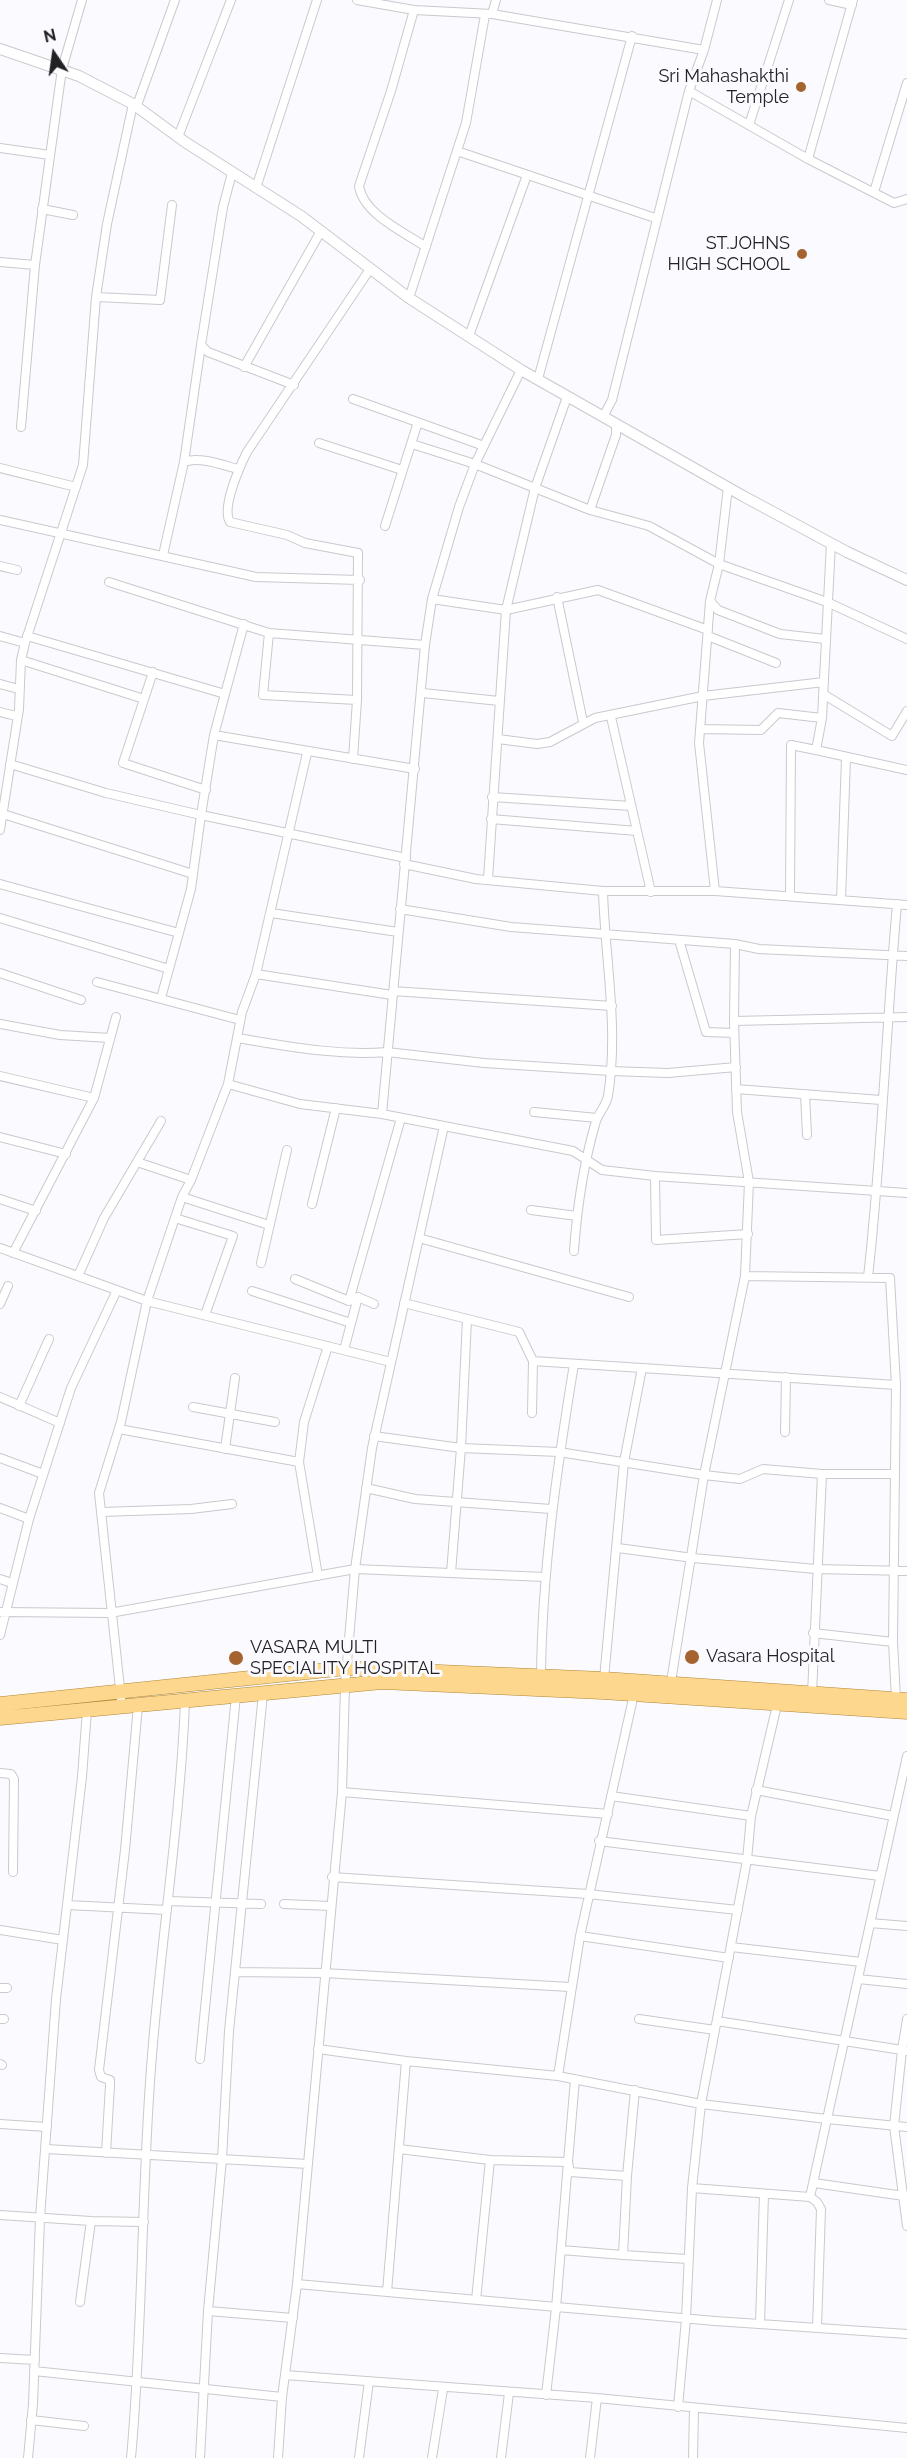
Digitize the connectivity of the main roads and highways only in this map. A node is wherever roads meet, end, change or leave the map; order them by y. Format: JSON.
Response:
{"nodes":[{"id":1,"x":669,"y":1690,"type":"junction"},
{"id":2,"x":901,"y":1699,"type":"edge"},
{"id":3,"x":122,"y":1700,"type":"junction"},
{"id":4,"x":0,"y":1704,"type":"edge"},
{"id":5,"x":907,"y":1712,"type":"edge"},
{"id":6,"x":0,"y":1718,"type":"edge"}],
"edges":[{"from":1,"to":2,"type":"main road"},
{"from":1,"to":3,"type":"main road"},
{"from":1,"to":3,"type":"main road"},
{"from":1,"to":5,"type":"main road"},
{"from":3,"to":4,"type":"main road"},
{"from":3,"to":6,"type":"main road"}]}
